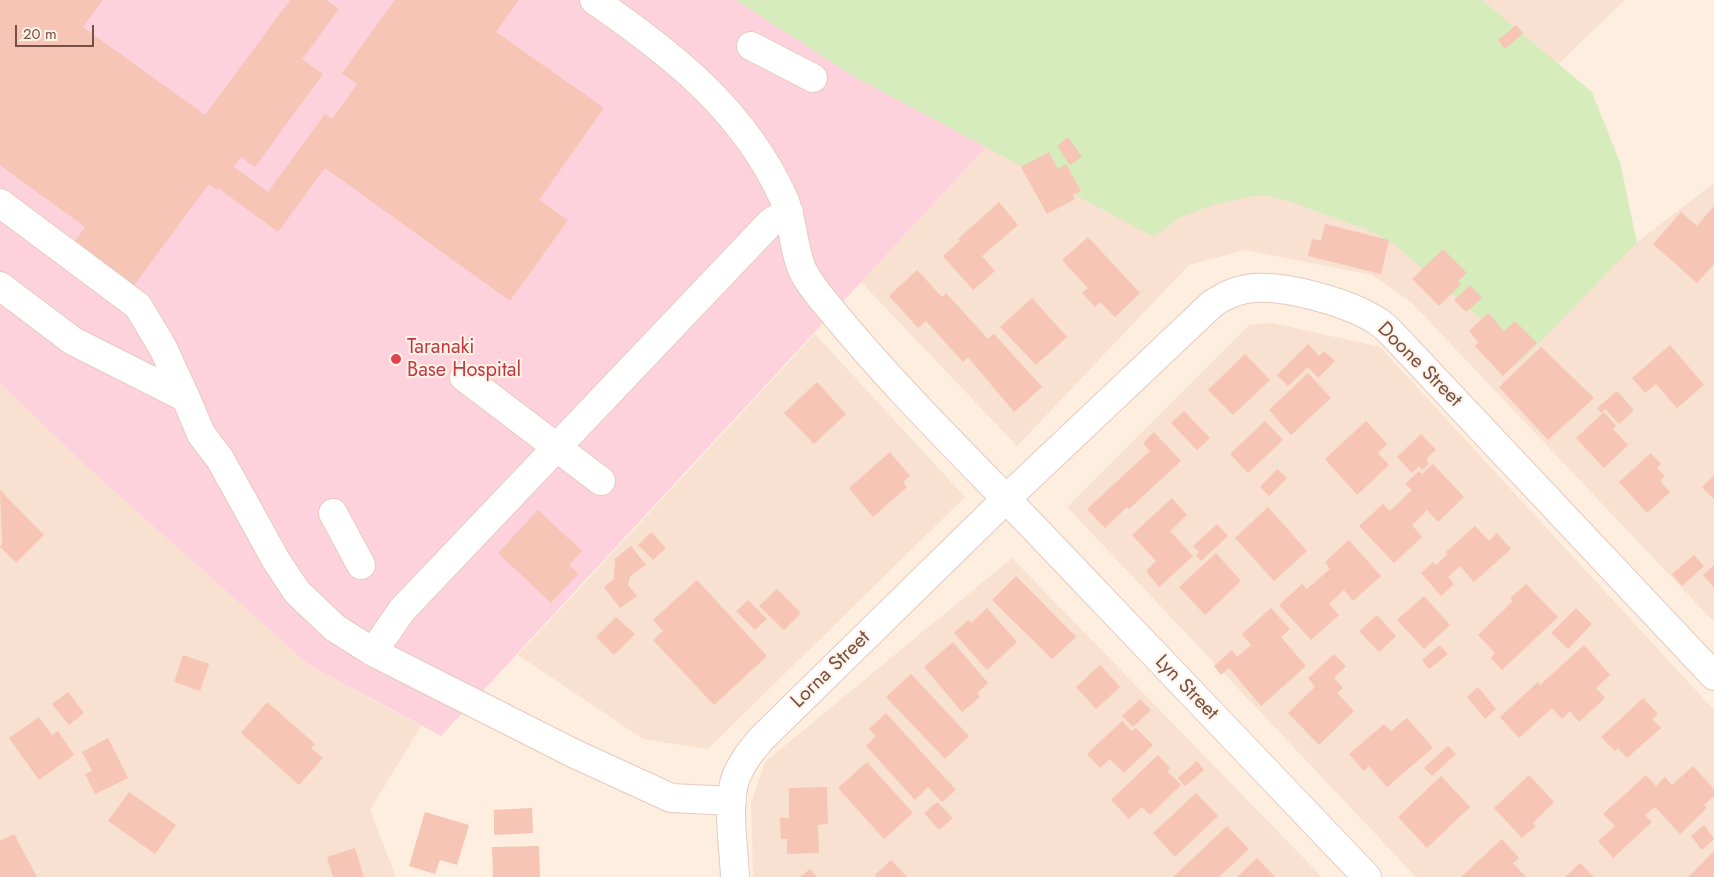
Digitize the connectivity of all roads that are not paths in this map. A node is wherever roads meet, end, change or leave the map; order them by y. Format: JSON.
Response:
{"nodes":[{"id":1,"x":594,"y":0,"type":"edge"},
{"id":2,"x":751,"y":46,"type":"dead end"},
{"id":3,"x":813,"y":78,"type":"dead end"},
{"id":4,"x":0,"y":204,"type":"edge"},
{"id":5,"x":789,"y":212,"type":"junction"},
{"id":6,"x":0,"y":286,"type":"edge"},
{"id":7,"x":464,"y":377,"type":"dead end"},
{"id":8,"x":186,"y":398,"type":"junction"},
{"id":9,"x":556,"y":447,"type":"junction"},
{"id":10,"x":601,"y":481,"type":"dead end"},
{"id":11,"x":1006,"y":499,"type":"junction"},
{"id":12,"x":333,"y":513,"type":"dead end"},
{"id":13,"x":361,"y":565,"type":"dead end"},
{"id":14,"x":373,"y":652,"type":"junction"},
{"id":15,"x":1714,"y":676,"type":"edge"},
{"id":16,"x":732,"y":801,"type":"junction"},
{"id":17,"x":735,"y":877,"type":"edge"},
{"id":18,"x":1367,"y":877,"type":"edge"}],
"edges":[{"from":1,"to":5,"type":"street","name":"Lyn Street"},
{"from":2,"to":3,"type":"street"},
{"from":4,"to":8,"type":"street"},
{"from":5,"to":9,"type":"street"},
{"from":5,"to":11,"type":"street","name":"Lyn Street"},
{"from":6,"to":8,"type":"street"},
{"from":7,"to":9,"type":"street"},
{"from":8,"to":14,"type":"street"},
{"from":9,"to":10,"type":"street"},
{"from":9,"to":14,"type":"street"},
{"from":11,"to":15,"type":"street","name":"Doone Street"},
{"from":11,"to":16,"type":"street","name":"Lorna Street"},
{"from":11,"to":18,"type":"street","name":"Lyn Street"},
{"from":12,"to":13,"type":"street"},
{"from":14,"to":16,"type":"street"},
{"from":16,"to":17,"type":"street","name":"Lorna Street"}]}
